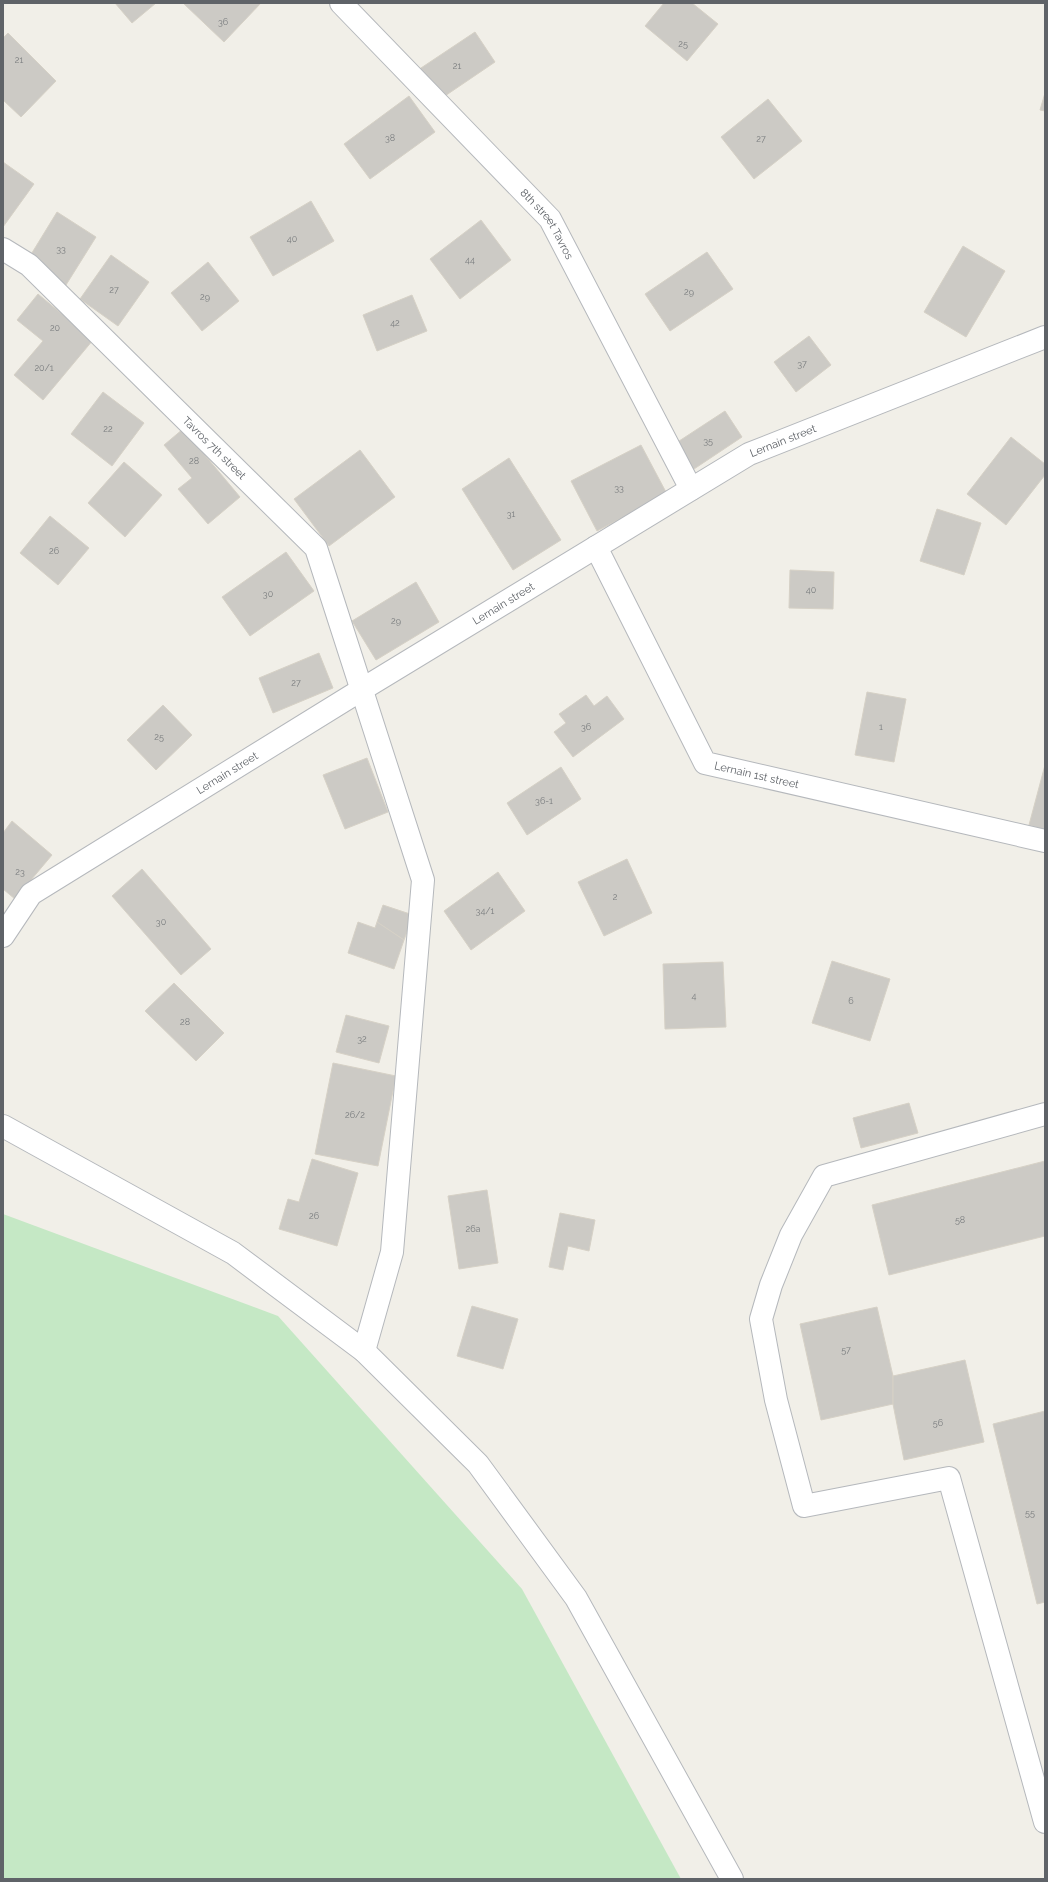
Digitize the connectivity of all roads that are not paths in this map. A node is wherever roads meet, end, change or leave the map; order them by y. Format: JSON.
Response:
{"nodes":[{"id":1,"x":341,"y":3,"type":"edge"},
{"id":2,"x":3,"y":250,"type":"edge"},
{"id":3,"x":1045,"y":337,"type":"edge"},
{"id":4,"x":691,"y":489,"type":"junction"},
{"id":5,"x":596,"y":547,"type":"junction"},
{"id":6,"x":361,"y":690,"type":"junction"},
{"id":7,"x":1045,"y":841,"type":"edge"},
{"id":8,"x":3,"y":936,"type":"edge"},
{"id":9,"x":1045,"y":1114,"type":"edge"},
{"id":10,"x":3,"y":1126,"type":"edge"},
{"id":11,"x":364,"y":1351,"type":"junction"},
{"id":12,"x":1039,"y":1780,"type":"edge"},
{"id":13,"x":1045,"y":1822,"type":"edge"},
{"id":14,"x":732,"y":1879,"type":"edge"}],
"edges":[{"from":1,"to":4,"type":"street","name":"8th street Tavros"},
{"from":2,"to":6,"type":"street","name":"Tavros 7th street"},
{"from":3,"to":4,"type":"street","name":"Lernain street"},
{"from":4,"to":5,"type":"street","name":"Lernain street"},
{"from":5,"to":6,"type":"street","name":"Lernain street"},
{"from":5,"to":7,"type":"street","name":"Lernain 1st street"},
{"from":6,"to":8,"type":"street","name":"Lernain street"},
{"from":6,"to":11,"type":"street","name":"Tavros 7th street"},
{"from":9,"to":12,"type":"street"},
{"from":10,"to":11,"type":"street"},
{"from":11,"to":14,"type":"street"},
{"from":12,"to":13,"type":"street"}]}
